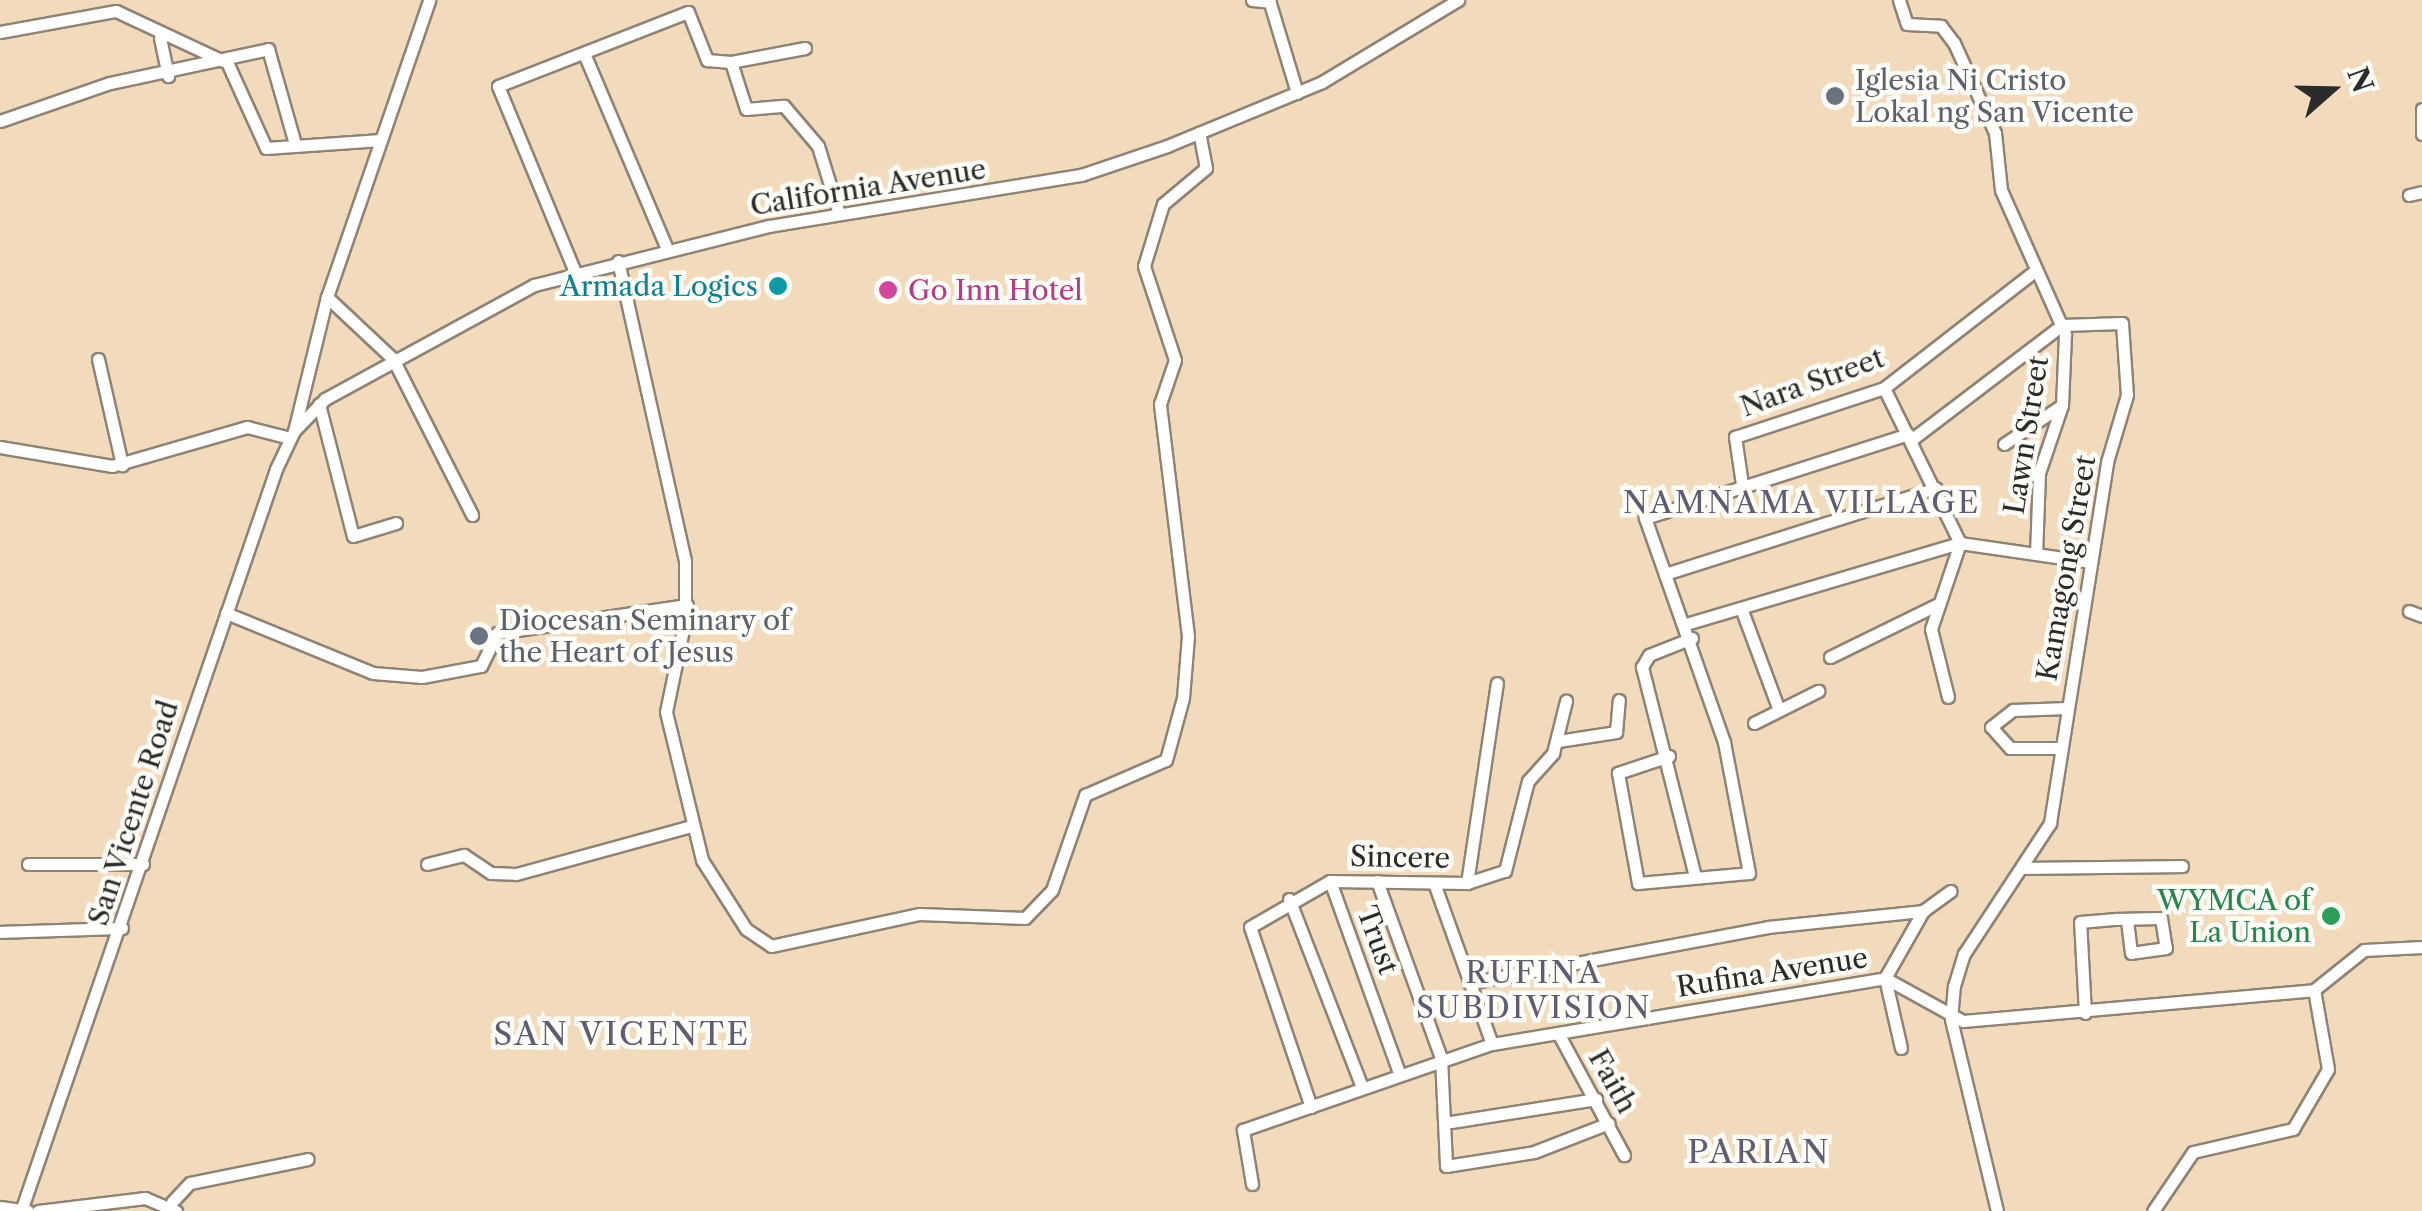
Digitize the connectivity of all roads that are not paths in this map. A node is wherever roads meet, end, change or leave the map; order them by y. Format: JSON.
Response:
{"nodes":[{"id":1,"x":429,"y":0,"type":"edge"},
{"id":2,"x":1252,"y":0,"type":"edge"},
{"id":3,"x":1458,"y":0,"type":"edge"},
{"id":4,"x":1899,"y":0,"type":"edge"},
{"id":5,"x":1272,"y":3,"type":"edge"},
{"id":6,"x":0,"y":32,"type":"edge"},
{"id":7,"x":160,"y":38,"type":"junction"},
{"id":8,"x":805,"y":48,"type":"dead end"},
{"id":9,"x":586,"y":58,"type":"junction"},
{"id":10,"x":227,"y":62,"type":"junction"},
{"id":11,"x":731,"y":62,"type":"junction"},
{"id":12,"x":168,"y":76,"type":"junction"},
{"id":13,"x":1297,"y":93,"type":"junction"},
{"id":14,"x":2422,"y":110,"type":"edge"},
{"id":15,"x":0,"y":121,"type":"edge"},
{"id":16,"x":1199,"y":133,"type":"junction"},
{"id":17,"x":2422,"y":134,"type":"edge"},
{"id":18,"x":381,"y":140,"type":"junction"},
{"id":19,"x":295,"y":144,"type":"junction"},
{"id":20,"x":839,"y":214,"type":"junction"},
{"id":21,"x":667,"y":249,"type":"junction"},
{"id":22,"x":618,"y":261,"type":"junction"},
{"id":23,"x":2036,"y":270,"type":"junction"},
{"id":24,"x":575,"y":272,"type":"junction"},
{"id":25,"x":327,"y":297,"type":"junction"},
{"id":26,"x":2062,"y":325,"type":"junction"},
{"id":27,"x":98,"y":359,"type":"dead end"},
{"id":28,"x":393,"y":359,"type":"junction"},
{"id":29,"x":1884,"y":388,"type":"junction"},
{"id":30,"x":319,"y":404,"type":"junction"},
{"id":31,"x":2062,"y":405,"type":"junction"},
{"id":32,"x":292,"y":434,"type":"junction"},
{"id":33,"x":1909,"y":437,"type":"junction"},
{"id":34,"x":2004,"y":444,"type":"dead end"},
{"id":35,"x":0,"y":447,"type":"edge"},
{"id":36,"x":122,"y":465,"type":"junction"},
{"id":37,"x":1936,"y":488,"type":"junction"},
{"id":38,"x":1743,"y":492,"type":"junction"},
{"id":39,"x":472,"y":515,"type":"dead end"},
{"id":40,"x":396,"y":523,"type":"dead end"},
{"id":41,"x":1960,"y":543,"type":"junction"},
{"id":42,"x":2036,"y":554,"type":"junction"},
{"id":43,"x":2091,"y":562,"type":"junction"},
{"id":44,"x":1665,"y":574,"type":"junction"},
{"id":45,"x":687,"y":604,"type":"junction"},
{"id":46,"x":1938,"y":604,"type":"junction"},
{"id":47,"x":1741,"y":608,"type":"junction"},
{"id":48,"x":2409,"y":611,"type":"dead end"},
{"id":49,"x":226,"y":613,"type":"junction"},
{"id":50,"x":2422,"y":616,"type":"edge"},
{"id":51,"x":1686,"y":624,"type":"junction"},
{"id":52,"x":1692,"y":638,"type":"junction"},
{"id":53,"x":1830,"y":657,"type":"dead end"},
{"id":54,"x":1496,"y":684,"type":"dead end"},
{"id":55,"x":1818,"y":692,"type":"dead end"},
{"id":56,"x":1948,"y":697,"type":"dead end"},
{"id":57,"x":1619,"y":700,"type":"dead end"},
{"id":58,"x":1566,"y":701,"type":"dead end"},
{"id":59,"x":2067,"y":708,"type":"junction"},
{"id":60,"x":1779,"y":710,"type":"junction"},
{"id":61,"x":1754,"y":724,"type":"dead end"},
{"id":62,"x":1558,"y":741,"type":"junction"},
{"id":63,"x":2062,"y":748,"type":"junction"},
{"id":64,"x":1670,"y":756,"type":"junction"},
{"id":65,"x":691,"y":826,"type":"junction"},
{"id":66,"x":28,"y":864,"type":"dead end"},
{"id":67,"x":143,"y":864,"type":"junction"},
{"id":68,"x":427,"y":864,"type":"dead end"},
{"id":69,"x":2182,"y":866,"type":"dead end"},
{"id":70,"x":2025,"y":868,"type":"junction"},
{"id":71,"x":1695,"y":876,"type":"junction"},
{"id":72,"x":1330,"y":881,"type":"junction"},
{"id":73,"x":1377,"y":881,"type":"junction"},
{"id":74,"x":1434,"y":883,"type":"junction"},
{"id":75,"x":1467,"y":883,"type":"junction"},
{"id":76,"x":1951,"y":892,"type":"dead end"},
{"id":77,"x":1289,"y":900,"type":"junction"},
{"id":78,"x":1923,"y":911,"type":"junction"},
{"id":79,"x":2127,"y":919,"type":"dead end"},
{"id":80,"x":122,"y":928,"type":"junction"},
{"id":81,"x":0,"y":932,"type":"edge"},
{"id":82,"x":2422,"y":948,"type":"edge"},
{"id":83,"x":1884,"y":978,"type":"junction"},
{"id":84,"x":1469,"y":983,"type":"junction"},
{"id":85,"x":2314,"y":990,"type":"junction"},
{"id":86,"x":2085,"y":1014,"type":"junction"},
{"id":87,"x":1951,"y":1019,"type":"junction"},
{"id":88,"x":1558,"y":1033,"type":"junction"},
{"id":89,"x":1492,"y":1044,"type":"junction"},
{"id":90,"x":1901,"y":1048,"type":"dead end"},
{"id":91,"x":1441,"y":1058,"type":"junction"},
{"id":92,"x":1399,"y":1073,"type":"junction"},
{"id":93,"x":1362,"y":1086,"type":"junction"},
{"id":94,"x":1596,"y":1099,"type":"junction"},
{"id":95,"x":1311,"y":1107,"type":"junction"},
{"id":96,"x":1450,"y":1122,"type":"junction"},
{"id":97,"x":1609,"y":1123,"type":"junction"},
{"id":98,"x":1624,"y":1154,"type":"dead end"},
{"id":99,"x":308,"y":1159,"type":"dead end"},
{"id":100,"x":1252,"y":1184,"type":"dead end"},
{"id":101,"x":0,"y":1207,"type":"edge"},
{"id":102,"x":174,"y":1207,"type":"edge"},
{"id":103,"x":23,"y":1211,"type":"edge"},
{"id":104,"x":38,"y":1211,"type":"edge"},
{"id":105,"x":1996,"y":1211,"type":"edge"},
{"id":106,"x":2153,"y":1211,"type":"edge"}],
"edges":[{"from":1,"to":18,"type":"street","name":"San Vicente Road"},
{"from":2,"to":5,"type":"street"},
{"from":3,"to":13,"type":"street","name":"California Avenue"},
{"from":4,"to":23,"type":"street"},
{"from":5,"to":13,"type":"street"},
{"from":6,"to":7,"type":"street"},
{"from":7,"to":10,"type":"street"},
{"from":7,"to":12,"type":"street"},
{"from":8,"to":11,"type":"street"},
{"from":9,"to":11,"type":"street"},
{"from":9,"to":21,"type":"street"},
{"from":9,"to":24,"type":"street"},
{"from":10,"to":12,"type":"street"},
{"from":10,"to":19,"type":"street"},
{"from":10,"to":19,"type":"street"},
{"from":11,"to":20,"type":"street"},
{"from":12,"to":15,"type":"street"},
{"from":13,"to":16,"type":"street","name":"California Avenue"},
{"from":14,"to":17,"type":"street"},
{"from":16,"to":20,"type":"street","name":"California Avenue"},
{"from":16,"to":65,"type":"street"},
{"from":18,"to":19,"type":"street"},
{"from":18,"to":25,"type":"street","name":"San Vicente Road"},
{"from":20,"to":21,"type":"street","name":"California Avenue"},
{"from":21,"to":22,"type":"street","name":"California Avenue"},
{"from":22,"to":24,"type":"street","name":"California Avenue"},
{"from":22,"to":45,"type":"street"},
{"from":23,"to":26,"type":"street"},
{"from":23,"to":29,"type":"street","name":"Nara Street"},
{"from":24,"to":28,"type":"street","name":"California Avenue"},
{"from":25,"to":28,"type":"street"},
{"from":25,"to":32,"type":"street","name":"San Vicente Road"},
{"from":26,"to":31,"type":"street","name":"Lawn Street"},
{"from":26,"to":33,"type":"street"},
{"from":26,"to":43,"type":"street","name":"Kamagong Street"},
{"from":27,"to":36,"type":"street"},
{"from":28,"to":30,"type":"street","name":"California Avenue"},
{"from":28,"to":39,"type":"street"},
{"from":29,"to":33,"type":"street"},
{"from":29,"to":38,"type":"street","name":"Nara Street"},
{"from":30,"to":32,"type":"street","name":"California Avenue"},
{"from":30,"to":40,"type":"street"},
{"from":31,"to":34,"type":"street"},
{"from":31,"to":42,"type":"street","name":"Lawn Street"},
{"from":32,"to":36,"type":"street"},
{"from":32,"to":49,"type":"street","name":"San Vicente Road"},
{"from":33,"to":37,"type":"street"},
{"from":33,"to":38,"type":"street"},
{"from":35,"to":36,"type":"street"},
{"from":37,"to":41,"type":"street"},
{"from":37,"to":44,"type":"street"},
{"from":38,"to":44,"type":"street"},
{"from":41,"to":42,"type":"street"},
{"from":41,"to":46,"type":"street"},
{"from":41,"to":47,"type":"street"},
{"from":42,"to":43,"type":"street"},
{"from":43,"to":59,"type":"street","name":"Kamagong Street"},
{"from":44,"to":51,"type":"street"},
{"from":45,"to":49,"type":"street"},
{"from":45,"to":65,"type":"street"},
{"from":46,"to":53,"type":"street"},
{"from":46,"to":56,"type":"street"},
{"from":47,"to":51,"type":"street"},
{"from":47,"to":60,"type":"street"},
{"from":48,"to":50,"type":"street"},
{"from":49,"to":67,"type":"street","name":"San Vicente Road"},
{"from":51,"to":52,"type":"street"},
{"from":52,"to":64,"type":"street"},
{"from":52,"to":71,"type":"street"},
{"from":54,"to":75,"type":"street"},
{"from":55,"to":60,"type":"street"},
{"from":57,"to":62,"type":"street"},
{"from":58,"to":62,"type":"street","name":"Sincere"},
{"from":59,"to":63,"type":"street","name":"Kamagong Street"},
{"from":59,"to":63,"type":"street"},
{"from":60,"to":61,"type":"street"},
{"from":62,"to":75,"type":"street","name":"Sincere"},
{"from":63,"to":70,"type":"street","name":"Kamagong Street"},
{"from":64,"to":71,"type":"street"},
{"from":64,"to":71,"type":"street"},
{"from":65,"to":68,"type":"street"},
{"from":66,"to":67,"type":"street"},
{"from":67,"to":80,"type":"street","name":"San Vicente Road"},
{"from":69,"to":70,"type":"street"},
{"from":70,"to":87,"type":"street","name":"Kamagong Street"},
{"from":72,"to":73,"type":"street","name":"Sincere"},
{"from":72,"to":77,"type":"street","name":"Sincere"},
{"from":72,"to":92,"type":"street","name":"Trust"},
{"from":73,"to":74,"type":"street","name":"Sincere"},
{"from":73,"to":91,"type":"street"},
{"from":74,"to":75,"type":"street","name":"Sincere"},
{"from":74,"to":84,"type":"street"},
{"from":76,"to":78,"type":"street"},
{"from":77,"to":93,"type":"street"},
{"from":77,"to":95,"type":"street","name":"Sincere"},
{"from":78,"to":83,"type":"street"},
{"from":78,"to":84,"type":"street"},
{"from":79,"to":86,"type":"street"},
{"from":80,"to":81,"type":"street"},
{"from":80,"to":103,"type":"street","name":"San Vicente Road"},
{"from":82,"to":85,"type":"street"},
{"from":83,"to":87,"type":"street","name":"Rufina Avenue"},
{"from":83,"to":88,"type":"street","name":"Rufina Avenue"},
{"from":83,"to":90,"type":"street"},
{"from":84,"to":89,"type":"street"},
{"from":85,"to":86,"type":"street"},
{"from":85,"to":106,"type":"street"},
{"from":86,"to":87,"type":"street"},
{"from":87,"to":105,"type":"street","name":"Kamagong Street"},
{"from":88,"to":89,"type":"street","name":"Rufina Avenue"},
{"from":88,"to":94,"type":"street","name":"Faith"},
{"from":89,"to":91,"type":"street","name":"Rufina Avenue"},
{"from":91,"to":92,"type":"street","name":"Rufina Avenue"},
{"from":91,"to":96,"type":"street"},
{"from":92,"to":93,"type":"street","name":"Rufina Avenue"},
{"from":93,"to":95,"type":"street","name":"Rufina Avenue"},
{"from":94,"to":96,"type":"street"},
{"from":94,"to":97,"type":"street","name":"Faith"},
{"from":95,"to":100,"type":"street","name":"Rufina Avenue"},
{"from":96,"to":97,"type":"street"},
{"from":97,"to":98,"type":"street","name":"Faith"},
{"from":99,"to":102,"type":"street"},
{"from":101,"to":103,"type":"street"},
{"from":102,"to":104,"type":"street"}]}
